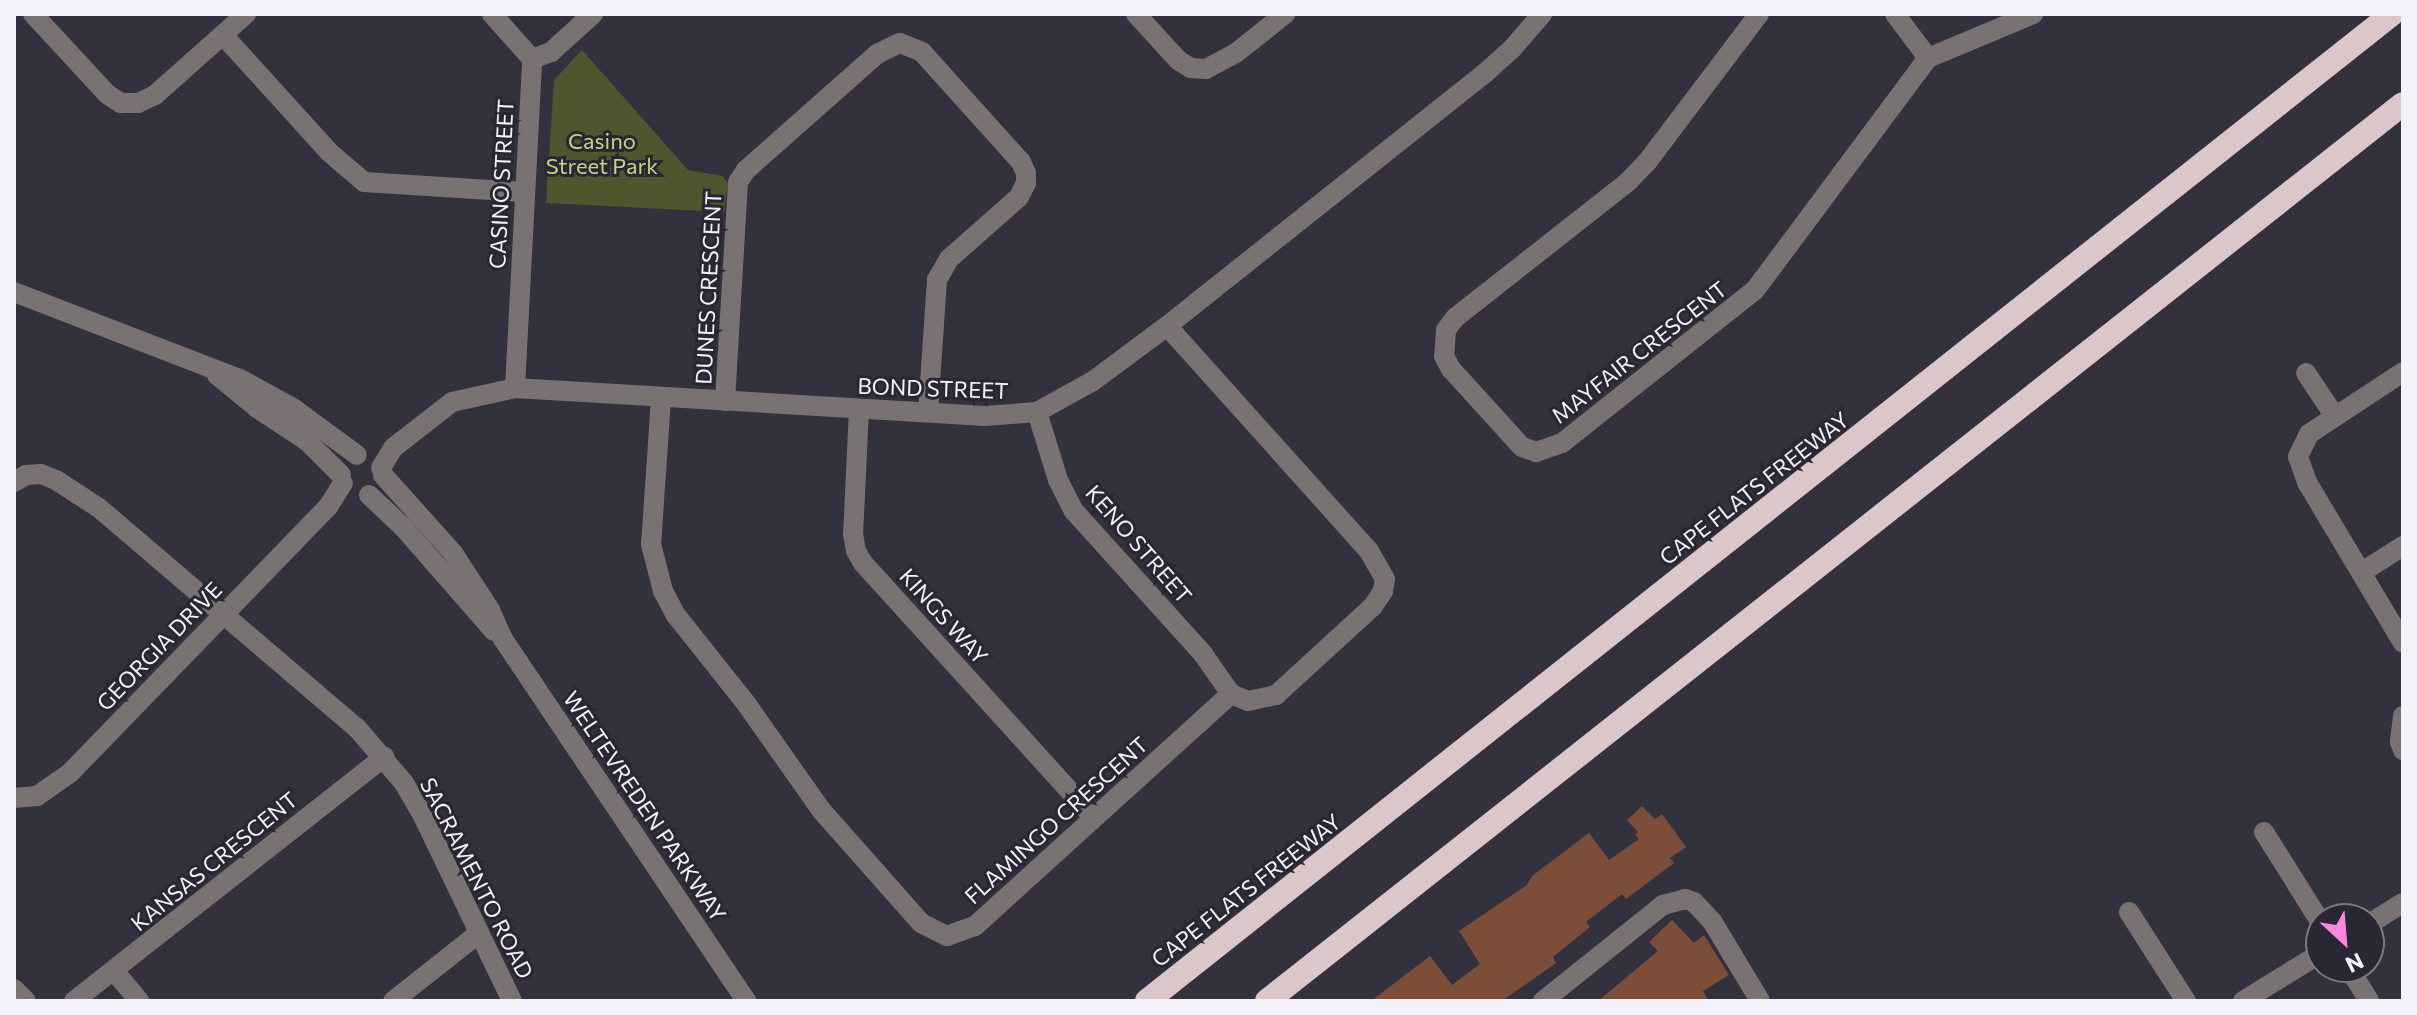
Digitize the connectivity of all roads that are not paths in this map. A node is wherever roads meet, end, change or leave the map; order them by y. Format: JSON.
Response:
{"nodes":[{"id":1,"x":33,"y":14,"type":"edge"},
{"id":2,"x":246,"y":14,"type":"edge"},
{"id":3,"x":492,"y":14,"type":"edge"},
{"id":4,"x":593,"y":14,"type":"edge"},
{"id":5,"x":1136,"y":14,"type":"edge"},
{"id":6,"x":1285,"y":14,"type":"edge"},
{"id":7,"x":1542,"y":14,"type":"edge"},
{"id":8,"x":1759,"y":14,"type":"edge"},
{"id":9,"x":1895,"y":14,"type":"edge"},
{"id":10,"x":2033,"y":14,"type":"edge"},
{"id":11,"x":2392,"y":14,"type":"edge"},
{"id":12,"x":223,"y":35,"type":"junction"},
{"id":13,"x":1928,"y":58,"type":"junction"},
{"id":14,"x":532,"y":59,"type":"junction"},
{"id":15,"x":2403,"y":104,"type":"edge"},
{"id":16,"x":524,"y":192,"type":"junction"},
{"id":17,"x":14,"y":292,"type":"edge"},
{"id":18,"x":1167,"y":326,"type":"junction"},
{"id":19,"x":208,"y":367,"type":"junction"},
{"id":20,"x":2403,"y":372,"type":"edge"},
{"id":21,"x":2306,"y":373,"type":"dead end"},
{"id":22,"x":515,"y":388,"type":"junction"},
{"id":23,"x":661,"y":399,"type":"junction"},
{"id":24,"x":725,"y":401,"type":"junction"},
{"id":25,"x":859,"y":409,"type":"junction"},
{"id":26,"x":928,"y":412,"type":"junction"},
{"id":27,"x":1037,"y":412,"type":"junction"},
{"id":28,"x":2334,"y":415,"type":"junction"},
{"id":29,"x":372,"y":464,"type":"junction"},
{"id":30,"x":14,"y":482,"type":"edge"},
{"id":31,"x":352,"y":487,"type":"junction"},
{"id":32,"x":2403,"y":546,"type":"edge"},
{"id":33,"x":2362,"y":572,"type":"junction"},
{"id":34,"x":224,"y":613,"type":"junction"},
{"id":35,"x":503,"y":639,"type":"junction"},
{"id":36,"x":2403,"y":643,"type":"edge"},
{"id":37,"x":1231,"y":694,"type":"junction"},
{"id":38,"x":2403,"y":716,"type":"edge"},
{"id":39,"x":2403,"y":750,"type":"edge"},
{"id":40,"x":384,"y":757,"type":"junction"},
{"id":41,"x":14,"y":798,"type":"edge"},
{"id":42,"x":1093,"y":817,"type":"junction"},
{"id":43,"x":2264,"y":832,"type":"dead end"},
{"id":44,"x":2308,"y":903,"type":"edge"},
{"id":45,"x":2403,"y":903,"type":"edge"},
{"id":46,"x":2129,"y":912,"type":"dead end"},
{"id":47,"x":2385,"y":914,"type":"edge"},
{"id":48,"x":479,"y":933,"type":"junction"},
{"id":49,"x":2305,"y":963,"type":"edge"},
{"id":50,"x":115,"y":972,"type":"junction"},
{"id":51,"x":2358,"y":983,"type":"edge"},
{"id":52,"x":14,"y":989,"type":"edge"},
{"id":53,"x":26,"y":1001,"type":"edge"},
{"id":54,"x":74,"y":1001,"type":"edge"},
{"id":55,"x":139,"y":1001,"type":"edge"},
{"id":56,"x":393,"y":1001,"type":"edge"},
{"id":57,"x":512,"y":1001,"type":"edge"},
{"id":58,"x":746,"y":1001,"type":"edge"},
{"id":59,"x":1147,"y":1001,"type":"edge"},
{"id":60,"x":1267,"y":1001,"type":"edge"},
{"id":61,"x":1543,"y":1001,"type":"edge"},
{"id":62,"x":1760,"y":1001,"type":"edge"},
{"id":63,"x":2186,"y":1001,"type":"edge"},
{"id":64,"x":2243,"y":1001,"type":"edge"},
{"id":65,"x":2369,"y":1001,"type":"edge"}],
"edges":[{"from":1,"to":12,"type":"street"},
{"from":2,"to":12,"type":"street"},
{"from":3,"to":14,"type":"street"},
{"from":4,"to":14,"type":"street"},
{"from":5,"to":6,"type":"street"},
{"from":7,"to":18,"type":"street","name":"BOND STREET"},
{"from":8,"to":13,"type":"street","name":"MAYFAIR CRESCENT"},
{"from":9,"to":13,"type":"street"},
{"from":10,"to":13,"type":"street"},
{"from":11,"to":59,"type":"highway","name":"CAPE FLATS FREEWAY"},
{"from":12,"to":16,"type":"street"},
{"from":14,"to":16,"type":"street","name":"CASINO STREET"},
{"from":15,"to":60,"type":"highway"},
{"from":16,"to":22,"type":"street","name":"CASINO STREET"},
{"from":17,"to":19,"type":"street","name":"WELTEVREDEN PARKWAY"},
{"from":18,"to":27,"type":"street","name":"BOND STREET"},
{"from":18,"to":37,"type":"street"},
{"from":19,"to":29,"type":"street","name":"WELTEVREDEN PARKWAY"},
{"from":19,"to":31,"type":"street","name":"WELTEVREDEN PARKWAY"},
{"from":20,"to":28,"type":"street"},
{"from":21,"to":28,"type":"street"},
{"from":22,"to":23,"type":"street","name":"BOND STREET"},
{"from":22,"to":29,"type":"street","name":"BOND STREET"},
{"from":23,"to":24,"type":"street","name":"BOND STREET"},
{"from":23,"to":42,"type":"street","name":"FLAMINGO CRESCENT"},
{"from":24,"to":25,"type":"street","name":"BOND STREET"},
{"from":24,"to":26,"type":"street","name":"DUNES CRESCENT"},
{"from":25,"to":26,"type":"street","name":"BOND STREET"},
{"from":25,"to":42,"type":"street","name":"KINGS WAY"},
{"from":26,"to":27,"type":"street","name":"BOND STREET"},
{"from":27,"to":37,"type":"street","name":"KENO STREET"},
{"from":28,"to":33,"type":"street"},
{"from":29,"to":31,"type":"street"},
{"from":29,"to":31,"type":"street"},
{"from":29,"to":35,"type":"street","name":"WELTEVREDEN PARKWAY"},
{"from":30,"to":34,"type":"street","name":"SACRAMENTO ROAD"},
{"from":31,"to":34,"type":"street","name":"GEORGIA DRIVE"},
{"from":31,"to":35,"type":"street","name":"WELTEVREDEN PARKWAY"},
{"from":32,"to":33,"type":"street"},
{"from":33,"to":36,"type":"street"},
{"from":34,"to":40,"type":"street","name":"SACRAMENTO ROAD"},
{"from":34,"to":41,"type":"street","name":"GEORGIA DRIVE"},
{"from":35,"to":58,"type":"street","name":"WELTEVREDEN PARKWAY"},
{"from":37,"to":42,"type":"street","name":"FLAMINGO CRESCENT"},
{"from":38,"to":39,"type":"street"},
{"from":40,"to":48,"type":"street","name":"SACRAMENTO ROAD"},
{"from":40,"to":50,"type":"street","name":"KANSAS CRESCENT"},
{"from":43,"to":44,"type":"street"},
{"from":45,"to":47,"type":"street"},
{"from":46,"to":63,"type":"street"},
{"from":48,"to":56,"type":"street"},
{"from":48,"to":57,"type":"street","name":"SACRAMENTO ROAD"},
{"from":49,"to":64,"type":"street"},
{"from":50,"to":54,"type":"street","name":"KANSAS CRESCENT"},
{"from":50,"to":55,"type":"street"},
{"from":51,"to":65,"type":"street"},
{"from":52,"to":53,"type":"street"},
{"from":61,"to":62,"type":"street"}]}
